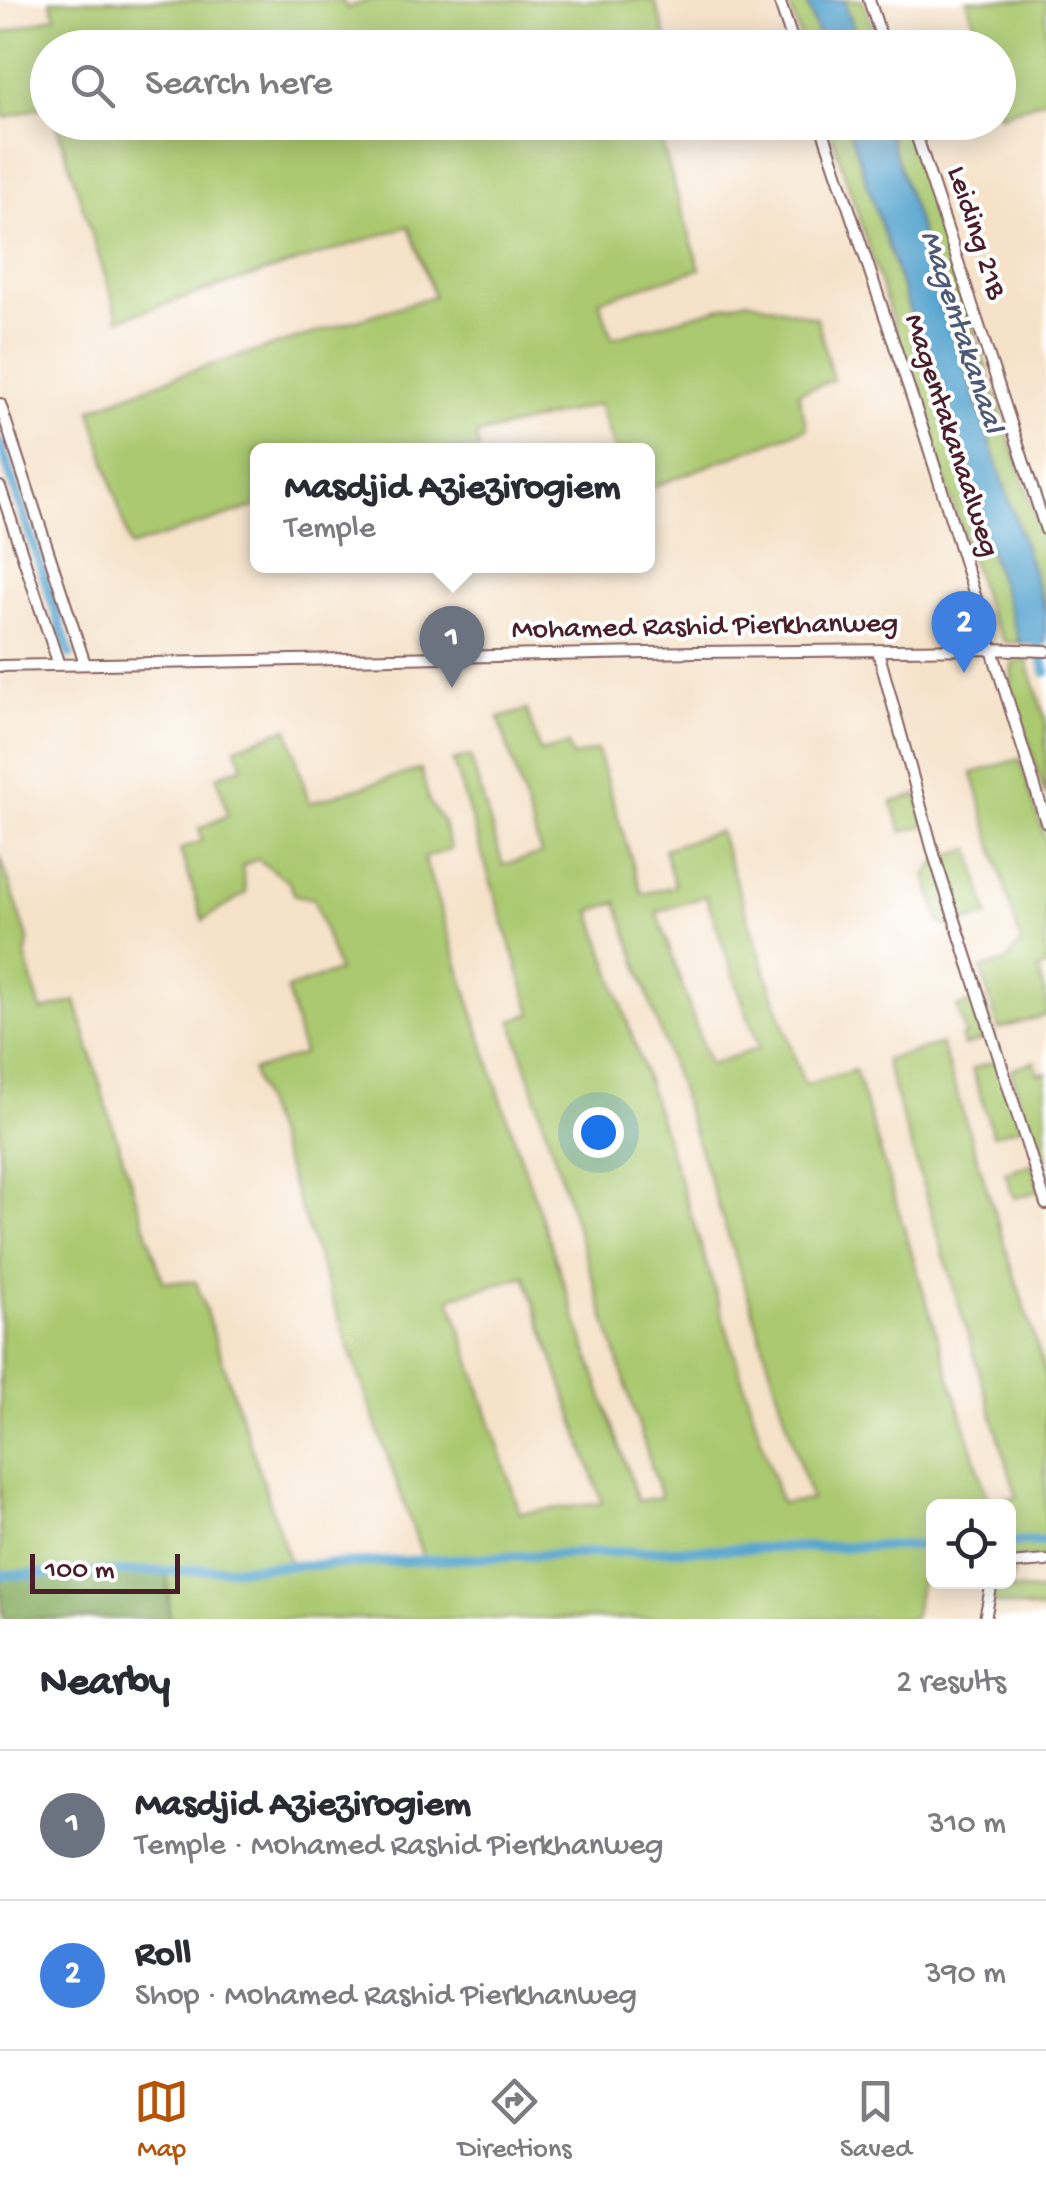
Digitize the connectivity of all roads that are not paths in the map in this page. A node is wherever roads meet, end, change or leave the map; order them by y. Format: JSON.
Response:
{"nodes":[{"id":1,"x":780,"y":0,"type":"edge"},
{"id":2,"x":869,"y":0,"type":"edge"},
{"id":3,"x":789,"y":30,"type":"edge"},
{"id":4,"x":880,"y":30,"type":"edge"},
{"id":5,"x":826,"y":140,"type":"edge"},
{"id":6,"x":918,"y":140,"type":"edge"},
{"id":7,"x":0,"y":404,"type":"edge"},
{"id":8,"x":0,"y":488,"type":"edge"},
{"id":9,"x":1046,"y":530,"type":"edge"},
{"id":10,"x":991,"y":649,"type":"junction"},
{"id":11,"x":878,"y":651,"type":"junction"},
{"id":12,"x":1046,"y":652,"type":"edge"},
{"id":13,"x":85,"y":664,"type":"junction"},
{"id":14,"x":59,"y":665,"type":"junction"},
{"id":15,"x":0,"y":666,"type":"edge"},
{"id":16,"x":1046,"y":822,"type":"edge"},
{"id":17,"x":1046,"y":1204,"type":"edge"},
{"id":18,"x":1046,"y":1561,"type":"edge"},
{"id":19,"x":1016,"y":1563,"type":"edge"},
{"id":20,"x":991,"y":1589,"type":"edge"},
{"id":21,"x":985,"y":1619,"type":"edge"}],
"edges":[{"from":1,"to":3,"type":"street"},
{"from":2,"to":4,"type":"street"},
{"from":5,"to":10,"type":"street","name":"Magentakanaalweg"},
{"from":6,"to":9,"type":"street","name":"Leiding 21B"},
{"from":7,"to":13,"type":"street"},
{"from":8,"to":14,"type":"street"},
{"from":10,"to":11,"type":"street","name":"Mohamed Rashid Pierkhanweg"},
{"from":10,"to":12,"type":"street","name":"Mohamed Rashid Pierkhanweg"},
{"from":10,"to":16,"type":"street","name":"Magentakanaalweg"},
{"from":11,"to":13,"type":"street","name":"Mohamed Rashid Pierkhanweg"},
{"from":11,"to":17,"type":"street"},
{"from":13,"to":14,"type":"street","name":"Mohamed Rashid Pierkhanweg"},
{"from":14,"to":15,"type":"street","name":"Mohamed Rashid Pierkhanweg"},
{"from":18,"to":19,"type":"street"},
{"from":20,"to":21,"type":"street"}]}
